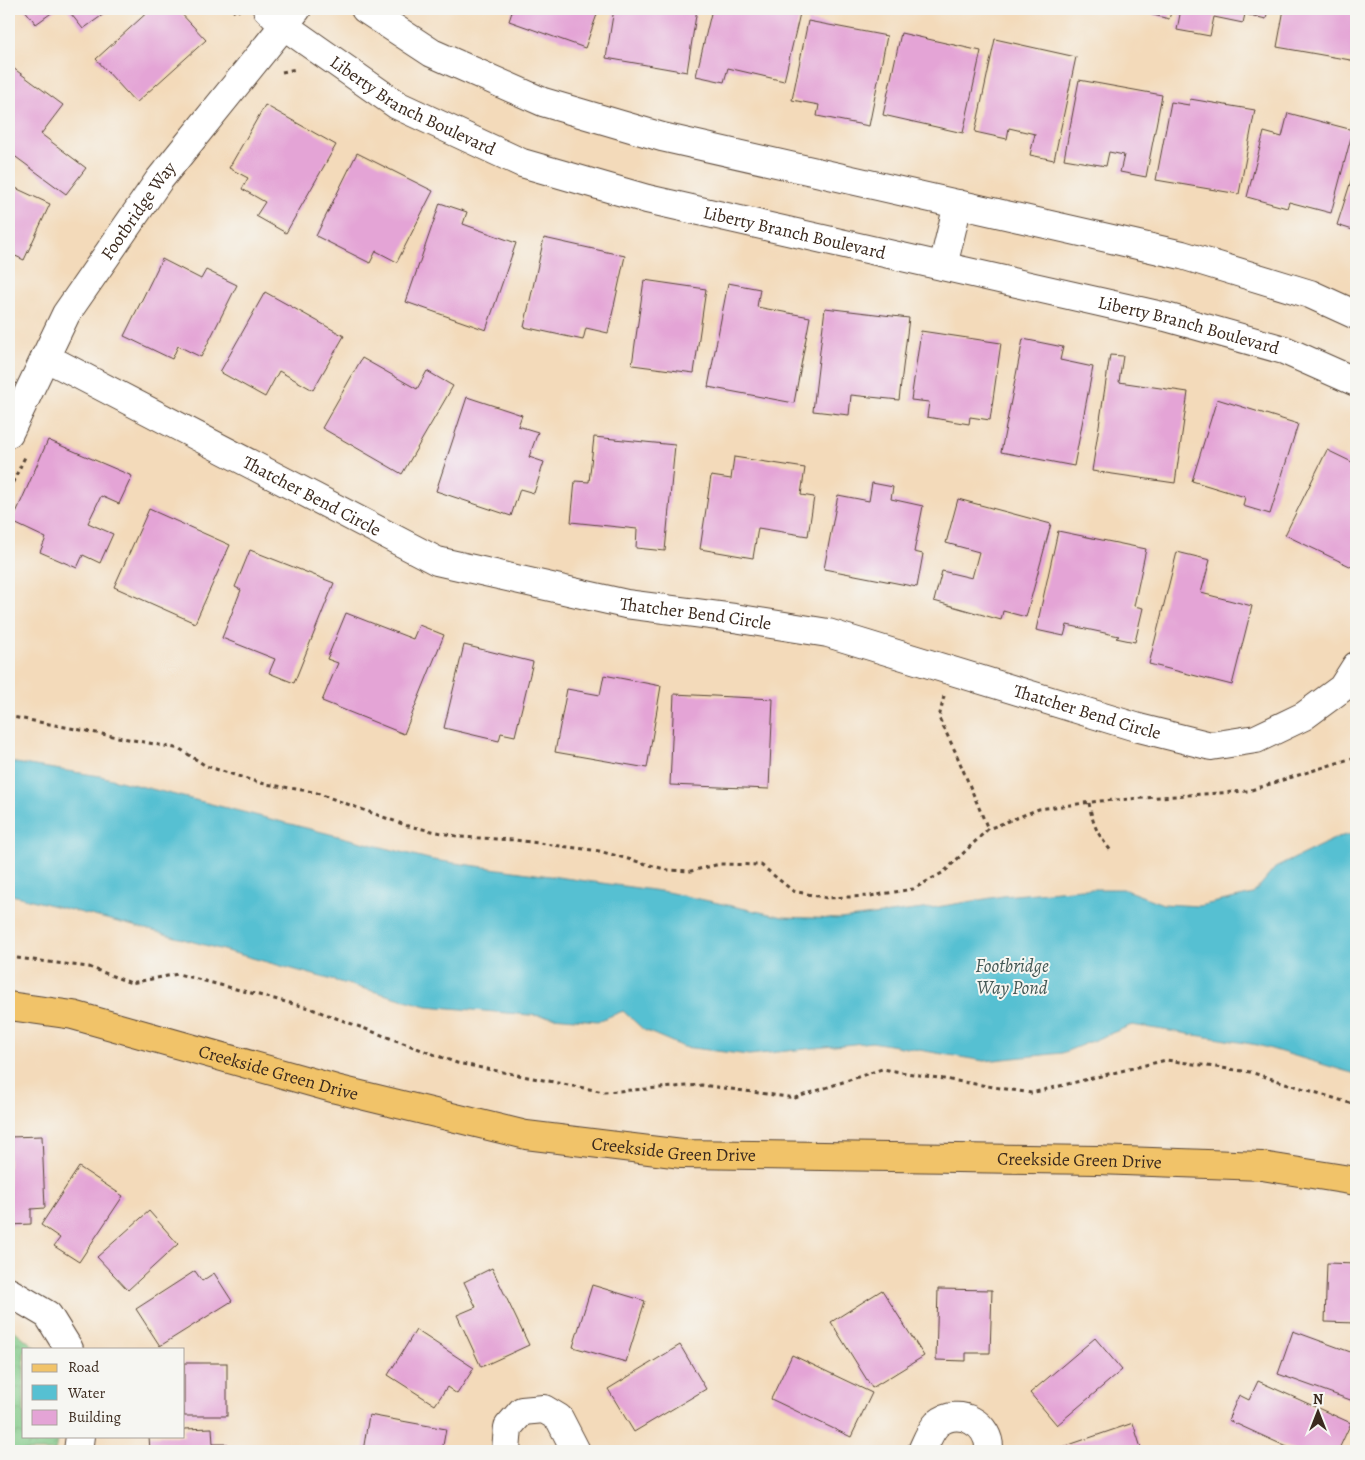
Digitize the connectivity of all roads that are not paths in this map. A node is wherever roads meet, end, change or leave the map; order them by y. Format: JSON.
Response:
{"nodes":[{"id":1,"x":365,"y":9,"type":"edge"},
{"id":2,"x":282,"y":14,"type":"edge"},
{"id":3,"x":958,"y":204,"type":"junction"},
{"id":4,"x":943,"y":266,"type":"junction"},
{"id":5,"x":1356,"y":315,"type":"edge"},
{"id":6,"x":45,"y":357,"type":"junction"},
{"id":7,"x":1356,"y":382,"type":"edge"},
{"id":8,"x":9,"y":433,"type":"edge"},
{"id":9,"x":1356,"y":666,"type":"edge"},
{"id":10,"x":9,"y":1006,"type":"edge"},
{"id":11,"x":1356,"y":1181,"type":"edge"},
{"id":12,"x":9,"y":1292,"type":"edge"},
{"id":13,"x":68,"y":1348,"type":"edge"},
{"id":14,"x":80,"y":1438,"type":"edge"},
{"id":15,"x":78,"y":1451,"type":"edge"},
{"id":16,"x":506,"y":1451,"type":"edge"},
{"id":17,"x":576,"y":1451,"type":"edge"},
{"id":18,"x":922,"y":1451,"type":"edge"},
{"id":19,"x":989,"y":1451,"type":"edge"}],
"edges":[{"from":1,"to":3,"type":"street"},
{"from":2,"to":4,"type":"street","name":"Liberty Branch Boulevard"},
{"from":2,"to":6,"type":"street","name":"Footbridge Way"},
{"from":3,"to":4,"type":"street"},
{"from":3,"to":5,"type":"street"},
{"from":4,"to":7,"type":"street","name":"Liberty Branch Boulevard"},
{"from":6,"to":8,"type":"street","name":"Footbridge Way"},
{"from":6,"to":9,"type":"street","name":"Thatcher Bend Circle"},
{"from":10,"to":11,"type":"main road","name":"Creekside Green Drive"},
{"from":12,"to":13,"type":"street"},
{"from":14,"to":15,"type":"street"},
{"from":16,"to":17,"type":"street"},
{"from":18,"to":19,"type":"street"}]}
